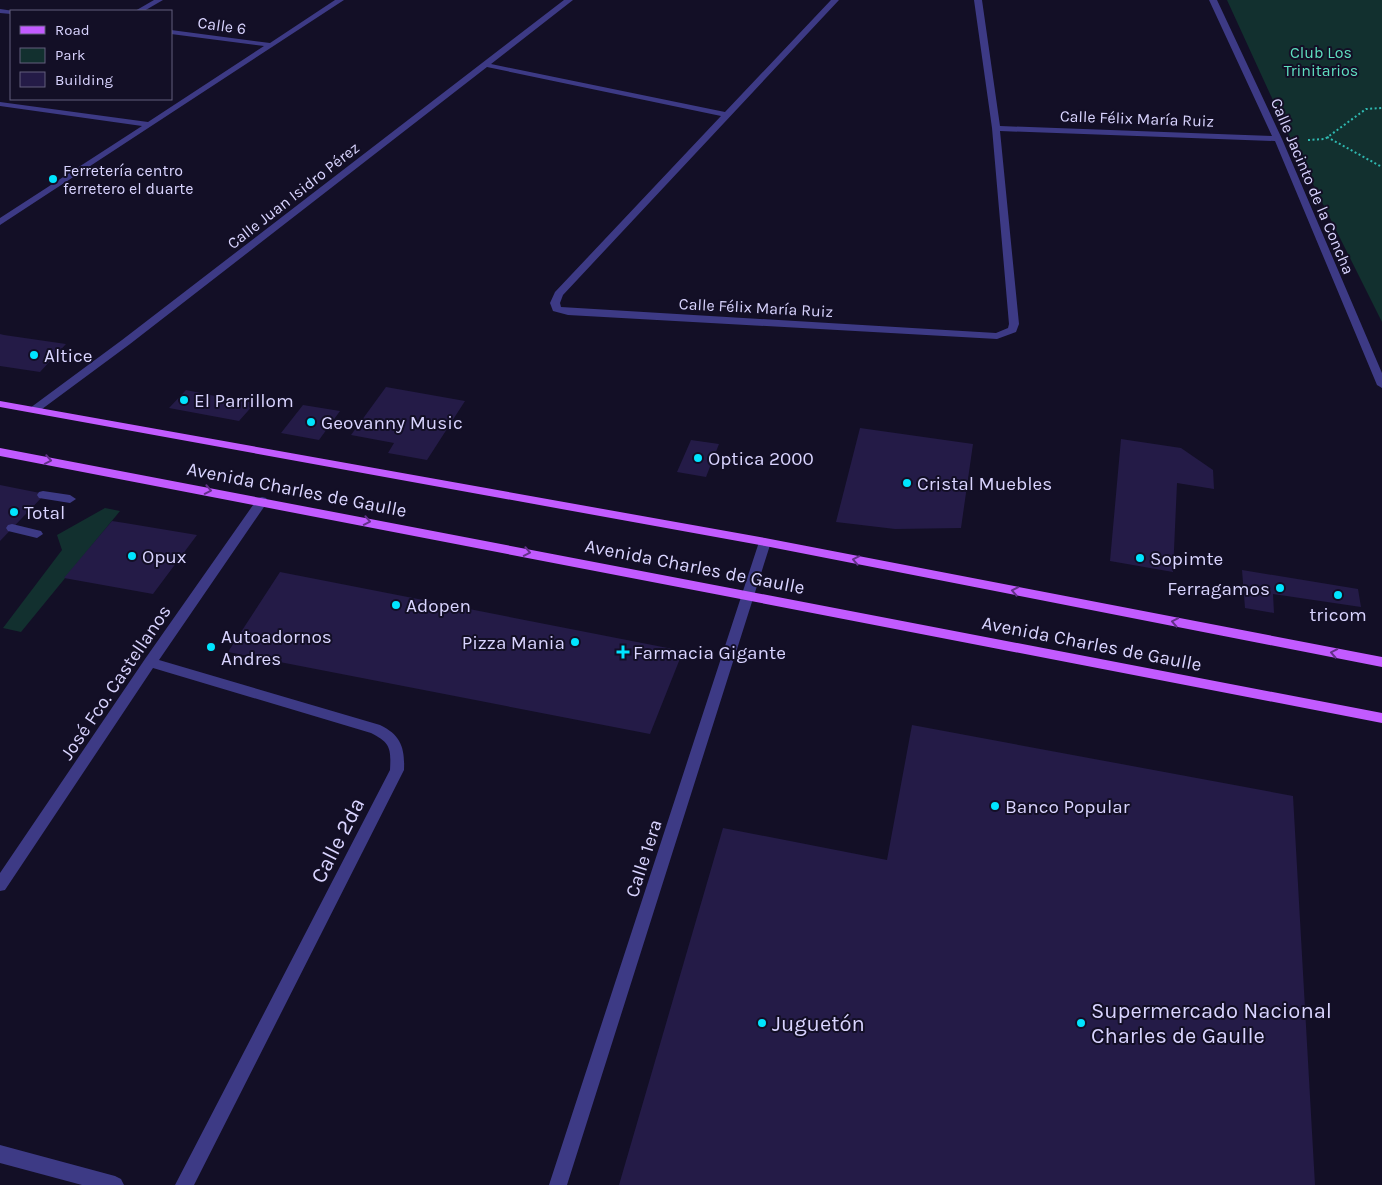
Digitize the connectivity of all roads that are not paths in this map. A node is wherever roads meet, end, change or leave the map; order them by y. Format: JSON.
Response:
{"nodes":[{"id":1,"x":159,"y":0,"type":"edge"},
{"id":2,"x":340,"y":0,"type":"edge"},
{"id":3,"x":569,"y":0,"type":"edge"},
{"id":4,"x":835,"y":0,"type":"edge"},
{"id":5,"x":978,"y":0,"type":"edge"},
{"id":6,"x":1213,"y":0,"type":"edge"},
{"id":7,"x":141,"y":10,"type":"edge"},
{"id":8,"x":172,"y":32,"type":"edge"},
{"id":9,"x":270,"y":45,"type":"junction"},
{"id":10,"x":486,"y":65,"type":"junction"},
{"id":11,"x":0,"y":104,"type":"edge"},
{"id":12,"x":727,"y":115,"type":"junction"},
{"id":13,"x":148,"y":124,"type":"junction"},
{"id":14,"x":996,"y":128,"type":"junction"},
{"id":15,"x":1278,"y":140,"type":"junction"},
{"id":16,"x":1,"y":221,"type":"edge"},
{"id":17,"x":1382,"y":385,"type":"edge"},
{"id":18,"x":0,"y":404,"type":"edge"},
{"id":19,"x":34,"y":410,"type":"junction"},
{"id":20,"x":0,"y":452,"type":"edge"},
{"id":21,"x":43,"y":496,"type":"dead end"},
{"id":22,"x":70,"y":500,"type":"dead end"},
{"id":23,"x":262,"y":501,"type":"junction"},
{"id":24,"x":12,"y":528,"type":"dead end"},
{"id":25,"x":37,"y":534,"type":"dead end"},
{"id":26,"x":765,"y":542,"type":"junction"},
{"id":27,"x":747,"y":595,"type":"junction"},
{"id":28,"x":150,"y":662,"type":"junction"},
{"id":29,"x":1382,"y":662,"type":"edge"},
{"id":30,"x":1382,"y":718,"type":"edge"},
{"id":31,"x":0,"y":885,"type":"edge"},
{"id":32,"x":0,"y":1154,"type":"edge"},
{"id":33,"x":115,"y":1185,"type":"edge"},
{"id":34,"x":184,"y":1185,"type":"edge"},
{"id":35,"x":558,"y":1185,"type":"edge"}],
"edges":[{"from":1,"to":7,"type":"street"},
{"from":2,"to":9,"type":"street"},
{"from":3,"to":10,"type":"street","name":"Calle Juan Isidro Pérez"},
{"from":4,"to":12,"type":"street","name":"Calle Félix María Ruiz"},
{"from":5,"to":14,"type":"street","name":"Calle Félix María Ruiz"},
{"from":6,"to":15,"type":"street","name":"Calle Jacinto de la Concha"},
{"from":8,"to":9,"type":"street","name":"Calle 6"},
{"from":9,"to":13,"type":"street"},
{"from":10,"to":12,"type":"street"},
{"from":10,"to":19,"type":"street","name":"Calle Juan Isidro Pérez"},
{"from":11,"to":13,"type":"street"},
{"from":12,"to":14,"type":"street","name":"Calle Félix María Ruiz"},
{"from":13,"to":16,"type":"street"},
{"from":14,"to":15,"type":"street","name":"Calle Félix María Ruiz"},
{"from":15,"to":17,"type":"street","name":"Calle Jacinto de la Concha"},
{"from":18,"to":19,"type":"main road","name":"Avenida Charles de Gaulle"},
{"from":19,"to":26,"type":"main road","name":"Avenida Charles de Gaulle"},
{"from":20,"to":23,"type":"main road","name":"Avenida Charles de Gaulle","one_way":true},
{"from":21,"to":22,"type":"street"},
{"from":23,"to":27,"type":"main road","name":"Avenida Charles de Gaulle","one_way":true},
{"from":23,"to":28,"type":"street","name":"José Fco. Castellanos"},
{"from":24,"to":25,"type":"street"},
{"from":26,"to":27,"type":"street","name":"Calle 1era"},
{"from":29,"to":26,"type":"main road","name":"Avenida Charles de Gaulle","one_way":true},
{"from":27,"to":30,"type":"main road","name":"Avenida Charles de Gaulle"},
{"from":27,"to":35,"type":"street","name":"Calle 1era"},
{"from":28,"to":31,"type":"street","name":"José Fco. Castellanos"},
{"from":28,"to":34,"type":"street","name":"Calle 2da"},
{"from":32,"to":33,"type":"street"}]}
